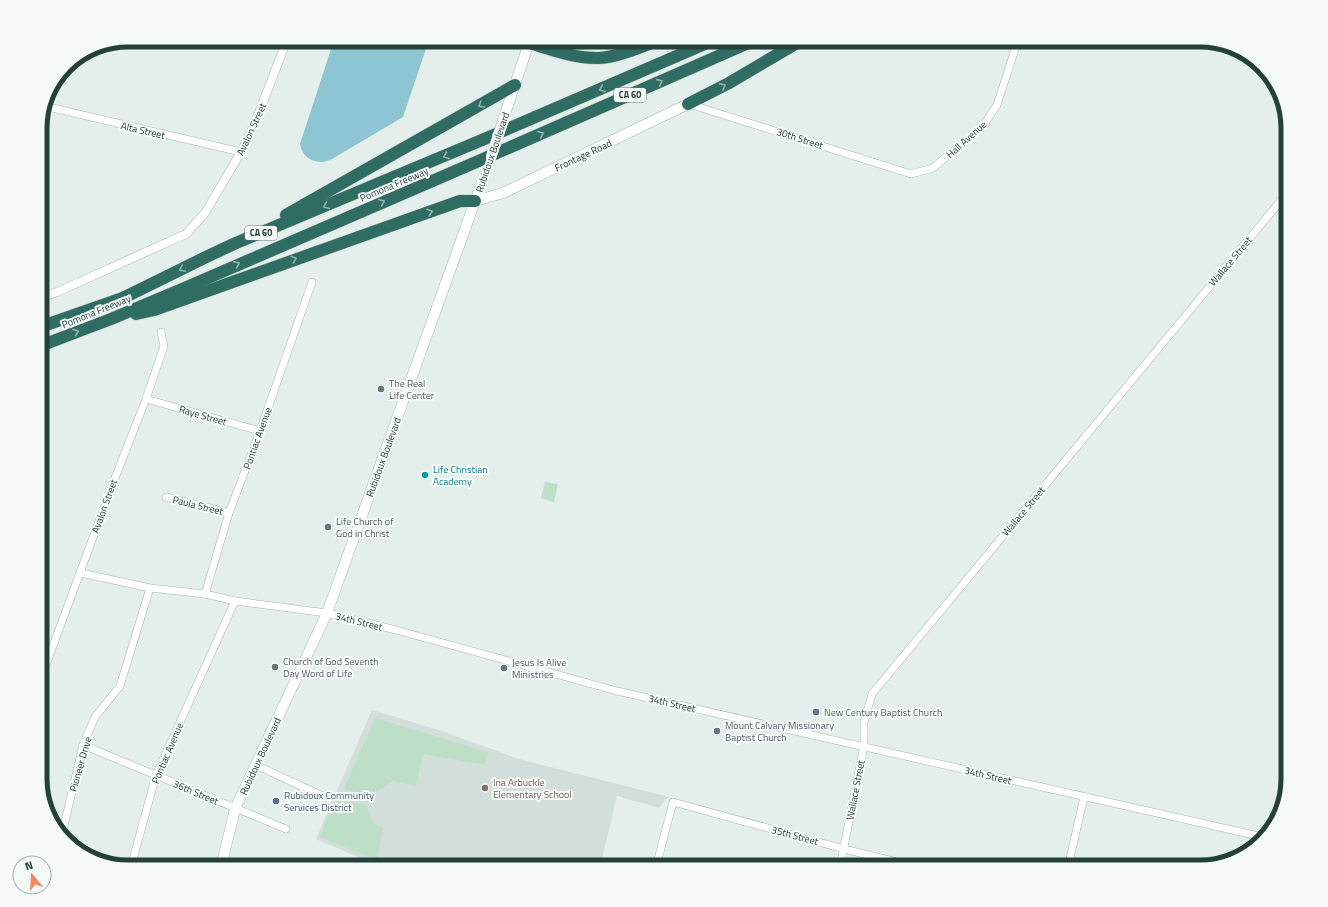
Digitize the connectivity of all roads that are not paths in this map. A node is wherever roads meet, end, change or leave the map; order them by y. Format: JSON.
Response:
{"nodes":[{"id":1,"x":284,"y":47,"type":"edge"},
{"id":2,"x":524,"y":47,"type":"edge"},
{"id":3,"x":547,"y":47,"type":"edge"},
{"id":4,"x":638,"y":47,"type":"edge"},
{"id":5,"x":698,"y":47,"type":"edge"},
{"id":6,"x":739,"y":47,"type":"edge"},
{"id":7,"x":790,"y":47,"type":"edge"},
{"id":8,"x":1016,"y":47,"type":"edge"},
{"id":9,"x":515,"y":85,"type":"junction"},
{"id":10,"x":688,"y":104,"type":"junction"},
{"id":11,"x":50,"y":107,"type":"edge"},
{"id":12,"x":241,"y":152,"type":"junction"},
{"id":13,"x":911,"y":174,"type":"joint"},
{"id":14,"x":1281,"y":200,"type":"edge"},
{"id":15,"x":475,"y":201,"type":"junction"},
{"id":16,"x":206,"y":257,"type":"junction"},
{"id":17,"x":312,"y":282,"type":"dead end"},
{"id":18,"x":47,"y":296,"type":"edge"},
{"id":19,"x":111,"y":319,"type":"junction"},
{"id":20,"x":47,"y":325,"type":"edge"},
{"id":21,"x":161,"y":332,"type":"dead end"},
{"id":22,"x":47,"y":343,"type":"edge"},
{"id":23,"x":146,"y":400,"type":"junction"},
{"id":24,"x":260,"y":431,"type":"junction"},
{"id":25,"x":166,"y":497,"type":"dead end"},
{"id":26,"x":229,"y":513,"type":"junction"},
{"id":27,"x":81,"y":573,"type":"junction"},
{"id":28,"x":150,"y":588,"type":"junction"},
{"id":29,"x":205,"y":594,"type":"junction"},
{"id":30,"x":236,"y":601,"type":"junction"},
{"id":31,"x":327,"y":613,"type":"junction"},
{"id":32,"x":47,"y":663,"type":"edge"},
{"id":33,"x":83,"y":745,"type":"junction"},
{"id":34,"x":864,"y":746,"type":"junction"},
{"id":35,"x":256,"y":765,"type":"junction"},
{"id":36,"x":156,"y":775,"type":"junction"},
{"id":37,"x":1084,"y":797,"type":"junction"},
{"id":38,"x":329,"y":799,"type":"dead end"},
{"id":39,"x":235,"y":808,"type":"junction"},
{"id":40,"x":64,"y":827,"type":"edge"},
{"id":41,"x":286,"y":828,"type":"dead end"},
{"id":42,"x":1257,"y":836,"type":"edge"},
{"id":43,"x":844,"y":848,"type":"junction"},
{"id":44,"x":133,"y":860,"type":"edge"},
{"id":45,"x":223,"y":860,"type":"edge"},
{"id":46,"x":658,"y":860,"type":"edge"},
{"id":47,"x":841,"y":860,"type":"edge"},
{"id":48,"x":890,"y":860,"type":"edge"},
{"id":49,"x":1070,"y":860,"type":"edge"}],
"edges":[{"from":1,"to":12,"type":"street","name":"Avalon Street"},
{"from":2,"to":9,"type":"main road","name":"Rubidoux Boulevard"},
{"from":3,"to":4,"type":"highway"},
{"from":5,"to":16,"type":"highway","name":"Pomona Freeway","number":"CA 60","one_way":true},
{"from":19,"to":6,"type":"highway","name":"Pomona Freeway","number":"CA 60","one_way":true},
{"from":10,"to":7,"type":"highway","one_way":true},
{"from":8,"to":13,"type":"street","name":"Hall Avenue"},
{"from":9,"to":15,"type":"main road","name":"Rubidoux Boulevard","bridge":true},
{"from":9,"to":16,"type":"highway","one_way":true},
{"from":10,"to":13,"type":"street","name":"30th Street"},
{"from":10,"to":15,"type":"main road","name":"Frontage Road"},
{"from":11,"to":12,"type":"street","name":"Alta Street"},
{"from":12,"to":18,"type":"street","name":"Avalon Street"},
{"from":14,"to":34,"type":"street","name":"Wallace Street"},
{"from":19,"to":15,"type":"highway","one_way":true},
{"from":15,"to":31,"type":"main road","name":"Rubidoux Boulevard"},
{"from":16,"to":20,"type":"highway","name":"Pomona Freeway","number":"CA 60","one_way":true},
{"from":17,"to":24,"type":"street","name":"Pontiac Avenue"},
{"from":22,"to":19,"type":"highway","name":"Pomona Freeway","number":"CA 60","one_way":true},
{"from":21,"to":23,"type":"street","name":"Avalon Street"},
{"from":23,"to":24,"type":"street","name":"Raye Street"},
{"from":23,"to":27,"type":"street","name":"Avalon Street"},
{"from":24,"to":26,"type":"street","name":"Pontiac Avenue"},
{"from":25,"to":26,"type":"street","name":"Paula Street"},
{"from":26,"to":29,"type":"street","name":"Pontiac Avenue"},
{"from":27,"to":28,"type":"street","name":"34th Street"},
{"from":27,"to":32,"type":"street","name":"Avalon Street"},
{"from":28,"to":29,"type":"street","name":"34th Street"},
{"from":28,"to":33,"type":"street","name":"Pioneer Drive"},
{"from":29,"to":30,"type":"street","name":"34th Street"},
{"from":30,"to":31,"type":"street","name":"34th Street"},
{"from":30,"to":36,"type":"street","name":"Pontiac Avenue"},
{"from":31,"to":34,"type":"street","name":"34th Street"},
{"from":31,"to":35,"type":"main road","name":"Rubidoux Boulevard"},
{"from":33,"to":36,"type":"street","name":"36th Street"},
{"from":33,"to":40,"type":"street","name":"Pioneer Drive"},
{"from":34,"to":37,"type":"street","name":"34th Street"},
{"from":34,"to":43,"type":"street","name":"Wallace Street"},
{"from":35,"to":38,"type":"street"},
{"from":35,"to":39,"type":"main road","name":"Rubidoux Boulevard"},
{"from":36,"to":39,"type":"street","name":"36th Street"},
{"from":36,"to":44,"type":"street","name":"Pontiac Avenue"},
{"from":37,"to":42,"type":"street","name":"34th Street"},
{"from":37,"to":49,"type":"street"},
{"from":39,"to":41,"type":"street","name":"36th Street"},
{"from":39,"to":45,"type":"main road","name":"Rubidoux Boulevard"},
{"from":43,"to":46,"type":"street","name":"35th Street"},
{"from":43,"to":47,"type":"street","name":"Wallace Street"},
{"from":43,"to":48,"type":"street","name":"35th Street"}]}
